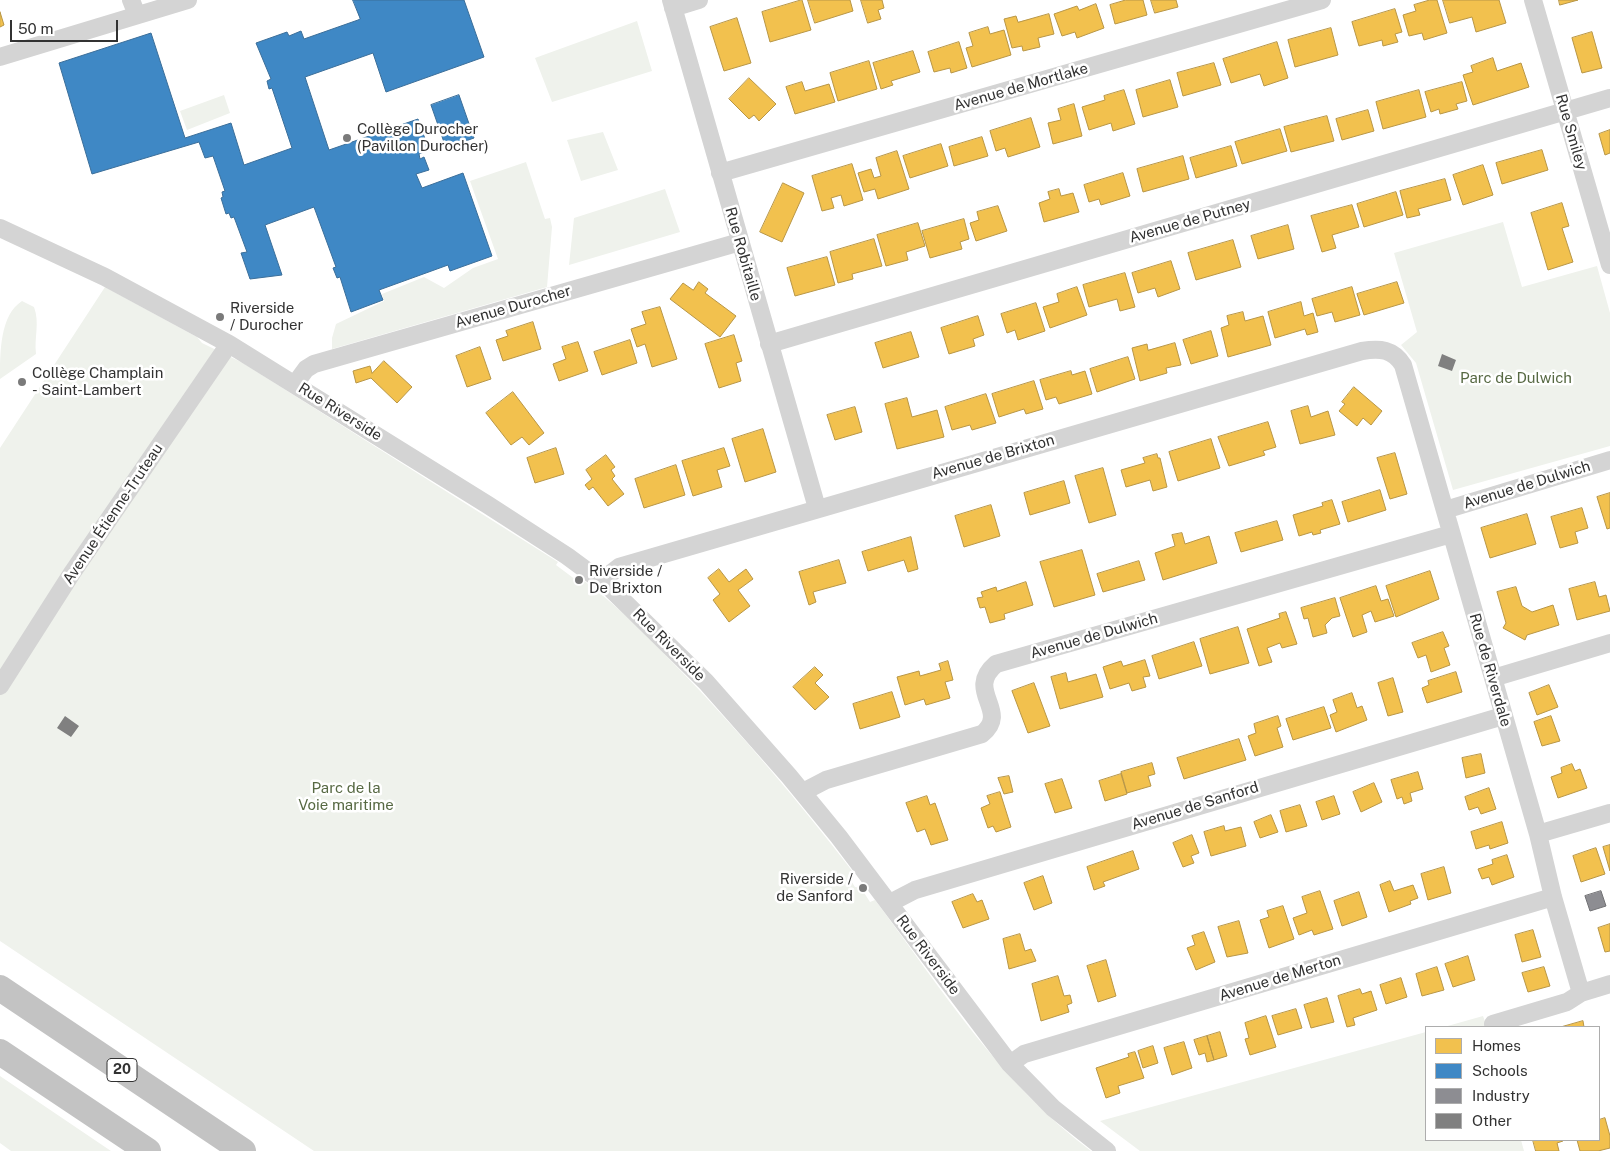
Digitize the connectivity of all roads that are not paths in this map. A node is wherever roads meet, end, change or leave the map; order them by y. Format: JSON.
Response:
{"nodes":[{"id":1,"x":188,"y":0,"type":"edge"},
{"id":2,"x":699,"y":0,"type":"edge"},
{"id":3,"x":1322,"y":0,"type":"edge"},
{"id":4,"x":1533,"y":0,"type":"edge"},
{"id":5,"x":672,"y":4,"type":"edge"},
{"id":6,"x":134,"y":7,"type":"edge"},
{"id":7,"x":0,"y":57,"type":"edge"},
{"id":8,"x":1610,"y":98,"type":"edge"},
{"id":9,"x":1565,"y":111,"type":"junction"},
{"id":10,"x":720,"y":173,"type":"junction"},
{"id":11,"x":0,"y":228,"type":"edge"},
{"id":12,"x":740,"y":242,"type":"junction"},
{"id":13,"x":1610,"y":265,"type":"edge"},
{"id":14,"x":229,"y":344,"type":"junction"},
{"id":15,"x":769,"y":344,"type":"junction"},
{"id":16,"x":1391,"y":352,"type":"joint"},
{"id":17,"x":294,"y":384,"type":"junction"},
{"id":18,"x":1610,"y":460,"type":"edge"},
{"id":19,"x":817,"y":508,"type":"junction"},
{"id":20,"x":1445,"y":510,"type":"junction"},
{"id":21,"x":1450,"y":534,"type":"junction"},
{"id":22,"x":601,"y":581,"type":"junction"},
{"id":23,"x":1610,"y":643,"type":"edge"},
{"id":24,"x":1493,"y":678,"type":"junction"},
{"id":25,"x":0,"y":686,"type":"edge"},
{"id":26,"x":1503,"y":716,"type":"junction"},
{"id":27,"x":803,"y":792,"type":"junction"},
{"id":28,"x":1610,"y":813,"type":"edge"},
{"id":29,"x":1538,"y":834,"type":"junction"},
{"id":30,"x":1553,"y":897,"type":"junction"},
{"id":31,"x":890,"y":904,"type":"junction"},
{"id":32,"x":1610,"y":984,"type":"edge"},
{"id":33,"x":0,"y":988,"type":"edge"},
{"id":34,"x":1581,"y":993,"type":"junction"},
{"id":35,"x":1493,"y":1024,"type":"dead end"},
{"id":36,"x":0,"y":1052,"type":"edge"},
{"id":37,"x":1010,"y":1064,"type":"junction"},
{"id":38,"x":148,"y":1151,"type":"edge"},
{"id":39,"x":243,"y":1151,"type":"edge"},
{"id":40,"x":1107,"y":1151,"type":"edge"}],
"edges":[{"from":1,"to":6,"type":"street"},
{"from":2,"to":5,"type":"street"},
{"from":3,"to":10,"type":"street","name":"Avenue de Mortlake"},
{"from":4,"to":9,"type":"street","name":"Rue Smiley"},
{"from":5,"to":10,"type":"street","name":"Rue Robitaille"},
{"from":6,"to":7,"type":"street"},
{"from":8,"to":9,"type":"street","name":"Avenue de Putney"},
{"from":9,"to":13,"type":"street","name":"Rue Smiley"},
{"from":9,"to":15,"type":"street","name":"Avenue de Putney"},
{"from":10,"to":12,"type":"street","name":"Rue Robitaille"},
{"from":11,"to":14,"type":"street","name":"Rue Riverside"},
{"from":12,"to":15,"type":"street","name":"Rue Robitaille"},
{"from":12,"to":17,"type":"street","name":"Avenue Durocher"},
{"from":14,"to":17,"type":"street","name":"Rue Riverside"},
{"from":14,"to":25,"type":"street","name":"Avenue Étienne-Truteau"},
{"from":15,"to":19,"type":"street","name":"Rue Robitaille"},
{"from":16,"to":19,"type":"street","name":"Avenue de Brixton"},
{"from":16,"to":20,"type":"street","name":"Rue de Riverdale"},
{"from":17,"to":22,"type":"street","name":"Rue Riverside"},
{"from":18,"to":20,"type":"street","name":"Avenue de Dulwich"},
{"from":19,"to":22,"type":"street","name":"Avenue de Brixton"},
{"from":20,"to":21,"type":"street","name":"Rue de Riverdale"},
{"from":21,"to":24,"type":"street","name":"Rue de Riverdale"},
{"from":21,"to":27,"type":"street","name":"Avenue de Dulwich"},
{"from":22,"to":27,"type":"street","name":"Rue Riverside"},
{"from":23,"to":24,"type":"street"},
{"from":24,"to":26,"type":"street","name":"Rue de Riverdale"},
{"from":26,"to":29,"type":"street","name":"Rue de Riverdale"},
{"from":26,"to":31,"type":"street","name":"Avenue de Sanford"},
{"from":27,"to":31,"type":"street","name":"Rue Riverside"},
{"from":28,"to":29,"type":"street"},
{"from":29,"to":30,"type":"street","name":"Rue de Riverdale"},
{"from":30,"to":34,"type":"street","name":"Rue de Riverdale"},
{"from":30,"to":37,"type":"street","name":"Avenue de Merton"},
{"from":31,"to":37,"type":"street","name":"Rue Riverside"},
{"from":32,"to":34,"type":"street"},
{"from":33,"to":39,"type":"highway","number":"20"},
{"from":34,"to":35,"type":"street"},
{"from":36,"to":38,"type":"highway"},
{"from":37,"to":40,"type":"street","name":"Rue Riverside"}]}
